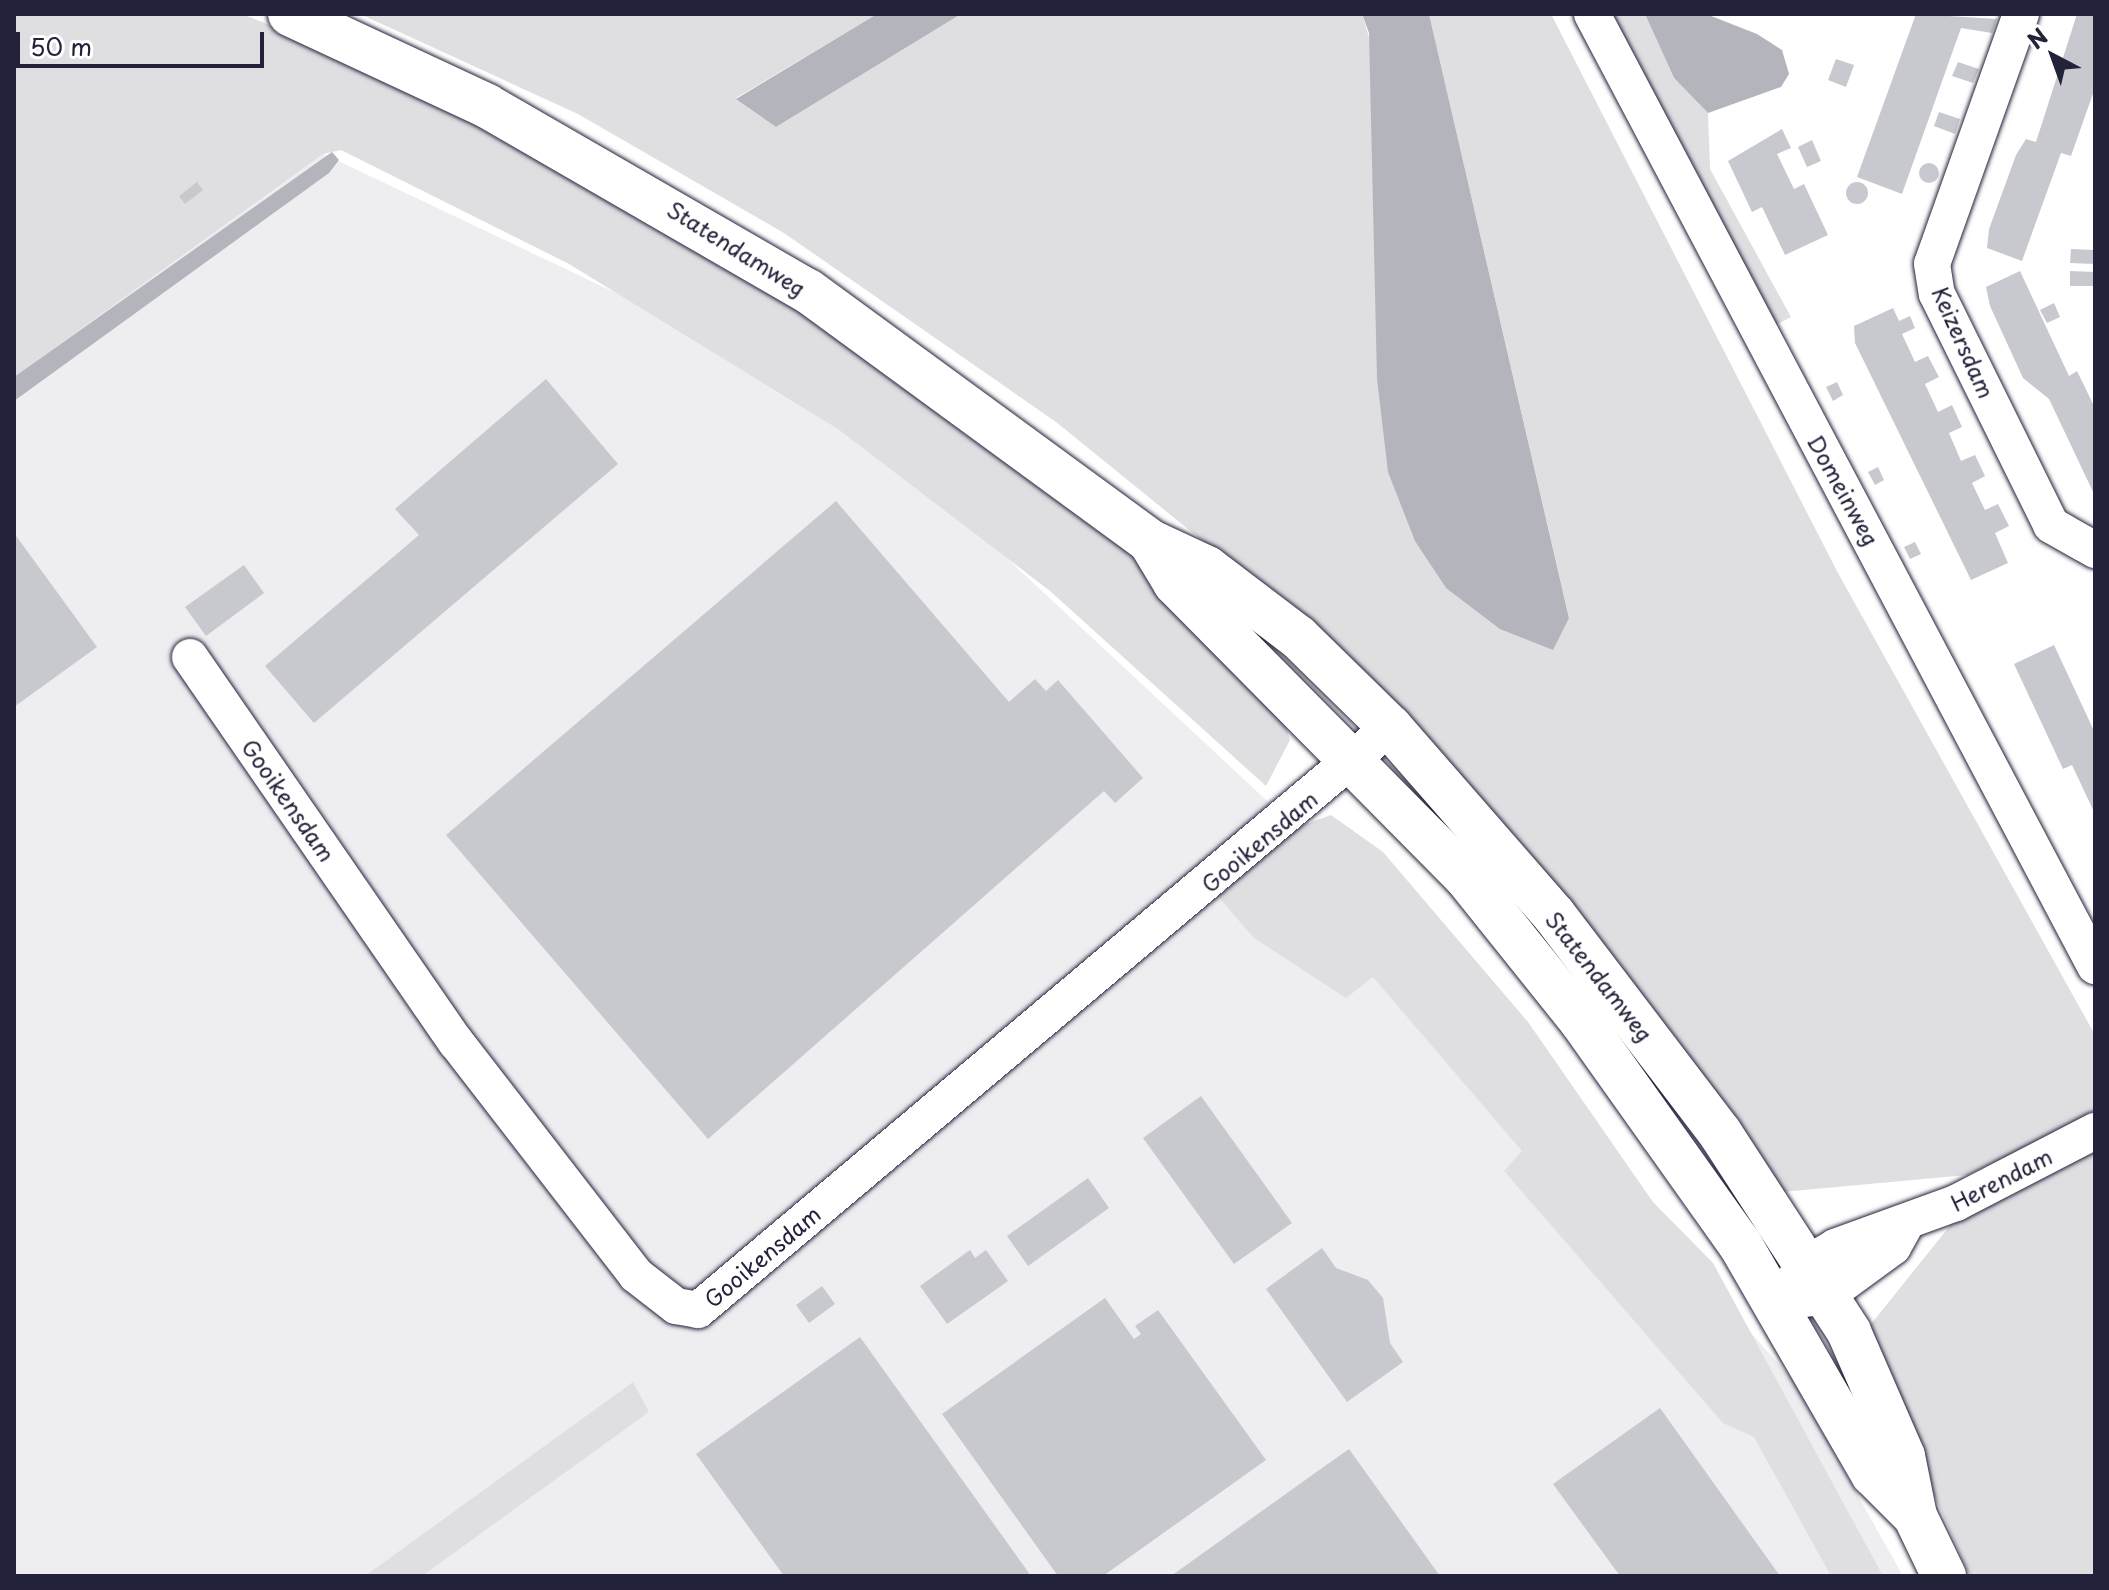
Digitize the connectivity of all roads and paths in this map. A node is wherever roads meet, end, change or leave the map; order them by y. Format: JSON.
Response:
{"nodes":[{"id":1,"x":290,"y":14,"type":"edge"},
{"id":2,"x":1592,"y":14,"type":"edge"},
{"id":3,"x":2021,"y":14,"type":"edge"},
{"id":4,"x":1149,"y":541,"type":"junction"},
{"id":5,"x":2095,"y":550,"type":"edge"},
{"id":6,"x":190,"y":657,"type":"dead end"},
{"id":7,"x":1390,"y":727,"type":"junction"},
{"id":8,"x":1356,"y":757,"type":"junction"},
{"id":9,"x":2095,"y":966,"type":"edge"},
{"id":10,"x":2095,"y":1131,"type":"edge"},
{"id":11,"x":1816,"y":1280,"type":"junction"},
{"id":12,"x":1776,"y":1303,"type":"junction"},
{"id":13,"x":1915,"y":1516,"type":"junction"},
{"id":14,"x":1944,"y":1576,"type":"edge"}],
"edges":[{"from":1,"to":4,"type":"main road","name":"Statendamweg"},
{"from":2,"to":9,"type":"street","name":"Domeinweg"},
{"from":3,"to":5,"type":"street","name":"Keizersdam"},
{"from":4,"to":7,"type":"main road","name":"Statendamweg"},
{"from":4,"to":8,"type":"main road","name":"Statendamweg"},
{"from":6,"to":8,"type":"street","name":"Gooikensdam"},
{"from":7,"to":8,"type":"street","name":"Gooikensdam"},
{"from":7,"to":11,"type":"main road","name":"Statendamweg"},
{"from":8,"to":12,"type":"main road","name":"Statendamweg"},
{"from":10,"to":11,"type":"street","name":"Herendam"},
{"from":11,"to":12,"type":"street","name":"Herendam"},
{"from":11,"to":13,"type":"main road","name":"Statendamweg"},
{"from":12,"to":13,"type":"main road","name":"Statendamweg"},
{"from":13,"to":14,"type":"main road","name":"Statendamweg"}]}
